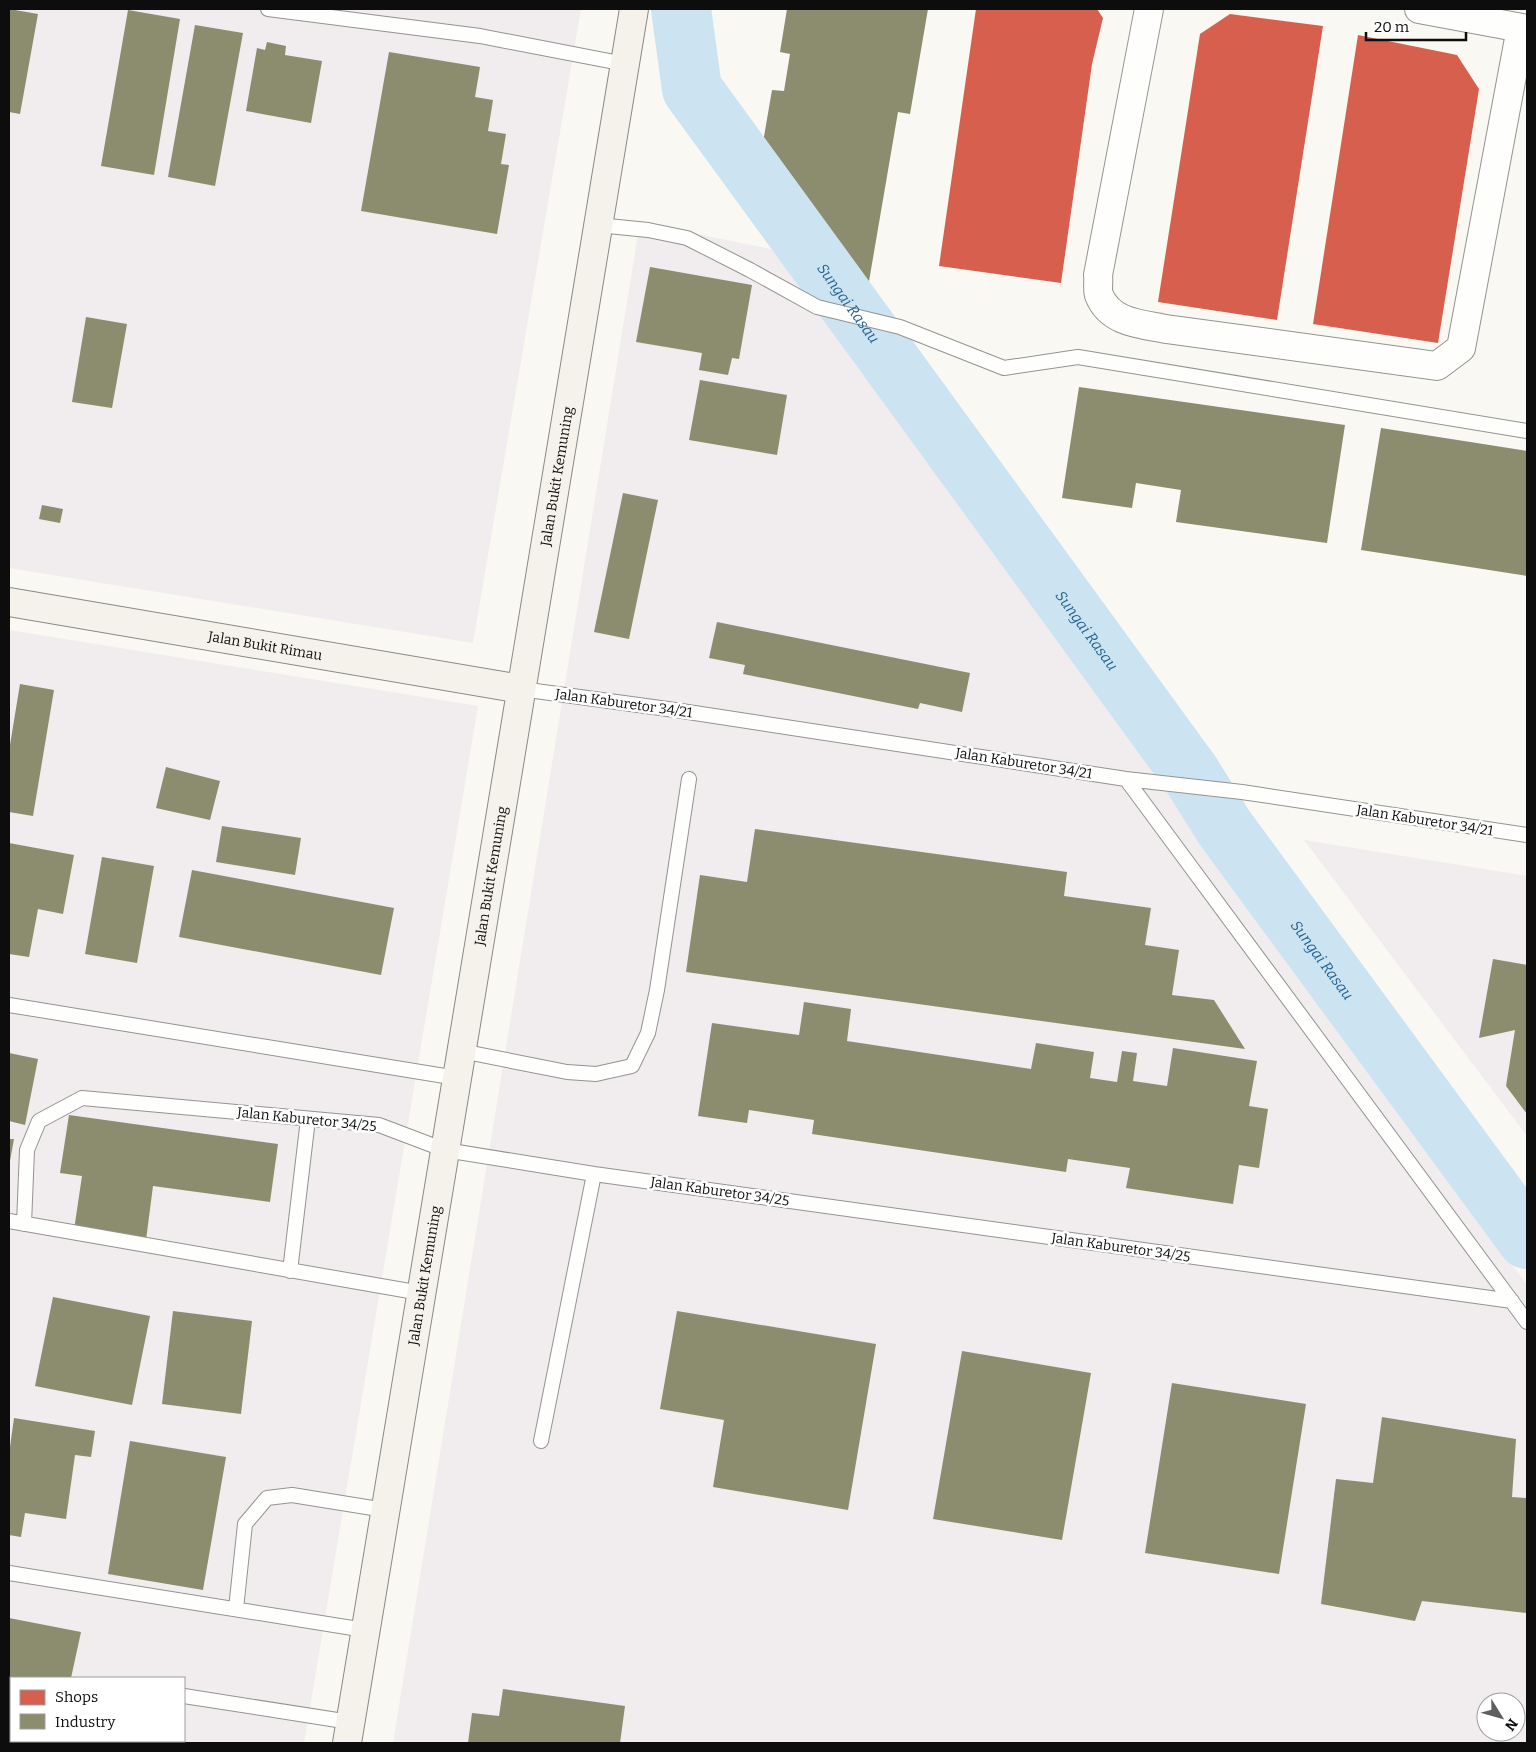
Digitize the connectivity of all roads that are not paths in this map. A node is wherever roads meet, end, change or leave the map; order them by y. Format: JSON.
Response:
{"nodes":[{"id":1,"x":268,"y":9,"type":"edge"},
{"id":2,"x":634,"y":9,"type":"edge"},
{"id":3,"x":1149,"y":9,"type":"edge"},
{"id":4,"x":1419,"y":9,"type":"edge"},
{"id":5,"x":1524,"y":29,"type":"edge"},
{"id":6,"x":625,"y":64,"type":"junction"},
{"id":7,"x":598,"y":225,"type":"junction"},
{"id":8,"x":1527,"y":431,"type":"edge"},
{"id":9,"x":9,"y":602,"type":"edge"},
{"id":10,"x":521,"y":688,"type":"junction"},
{"id":11,"x":689,"y":779,"type":"dead end"},
{"id":12,"x":1126,"y":779,"type":"junction"},
{"id":13,"x":1527,"y":835,"type":"edge"},
{"id":14,"x":9,"y":1004,"type":"edge"},
{"id":15,"x":461,"y":1051,"type":"junction"},
{"id":16,"x":457,"y":1078,"type":"junction"},
{"id":17,"x":308,"y":1119,"type":"junction"},
{"id":18,"x":445,"y":1150,"type":"junction"},
{"id":19,"x":594,"y":1174,"type":"junction"},
{"id":20,"x":9,"y":1221,"type":"edge"},
{"id":21,"x":24,"y":1224,"type":"junction"},
{"id":22,"x":290,"y":1271,"type":"junction"},
{"id":23,"x":421,"y":1293,"type":"junction"},
{"id":24,"x":1512,"y":1302,"type":"junction"},
{"id":25,"x":1527,"y":1322,"type":"edge"},
{"id":26,"x":541,"y":1441,"type":"dead end"},
{"id":27,"x":385,"y":1510,"type":"junction"},
{"id":28,"x":9,"y":1573,"type":"edge"},
{"id":29,"x":236,"y":1609,"type":"junction"},
{"id":30,"x":365,"y":1630,"type":"junction"},
{"id":31,"x":185,"y":1696,"type":"edge"},
{"id":32,"x":348,"y":1732,"type":"edge"}],
"edges":[{"from":1,"to":6,"type":"lane"},
{"from":2,"to":6,"type":"main road","name":"Jalan Bukit Kemuning"},
{"from":3,"to":5,"type":"street"},
{"from":4,"to":5,"type":"street"},
{"from":6,"to":7,"type":"main road","name":"Jalan Bukit Kemuning"},
{"from":7,"to":8,"type":"lane"},
{"from":7,"to":10,"type":"main road","name":"Jalan Bukit Kemuning"},
{"from":9,"to":10,"type":"main road","name":"Jalan Bukit Rimau"},
{"from":10,"to":12,"type":"lane","name":"Jalan Kaburetor 34/21"},
{"from":10,"to":15,"type":"main road","name":"Jalan Bukit Kemuning"},
{"from":11,"to":15,"type":"lane"},
{"from":12,"to":13,"type":"lane","name":"Jalan Kaburetor 34/21"},
{"from":12,"to":24,"type":"lane"},
{"from":14,"to":16,"type":"lane"},
{"from":15,"to":16,"type":"main road","name":"Jalan Bukit Kemuning"},
{"from":16,"to":18,"type":"main road","name":"Jalan Bukit Kemuning"},
{"from":17,"to":18,"type":"lane","name":"Jalan Kaburetor 34/25"},
{"from":17,"to":21,"type":"lane","name":"Jalan Kaburetor 34/25"},
{"from":17,"to":22,"type":"lane"},
{"from":18,"to":19,"type":"lane","name":"Jalan Kaburetor 34/25"},
{"from":18,"to":23,"type":"main road","name":"Jalan Bukit Kemuning"},
{"from":19,"to":24,"type":"lane","name":"Jalan Kaburetor 34/25"},
{"from":19,"to":26,"type":"lane"},
{"from":20,"to":21,"type":"lane"},
{"from":21,"to":22,"type":"lane"},
{"from":22,"to":23,"type":"lane"},
{"from":23,"to":27,"type":"main road","name":"Jalan Bukit Kemuning"},
{"from":24,"to":25,"type":"lane"},
{"from":27,"to":29,"type":"lane"},
{"from":27,"to":30,"type":"main road","name":"Jalan Bukit Kemuning"},
{"from":28,"to":29,"type":"lane"},
{"from":29,"to":30,"type":"lane"},
{"from":30,"to":32,"type":"main road","name":"Jalan Bukit Kemuning"},
{"from":31,"to":32,"type":"lane"}]}
